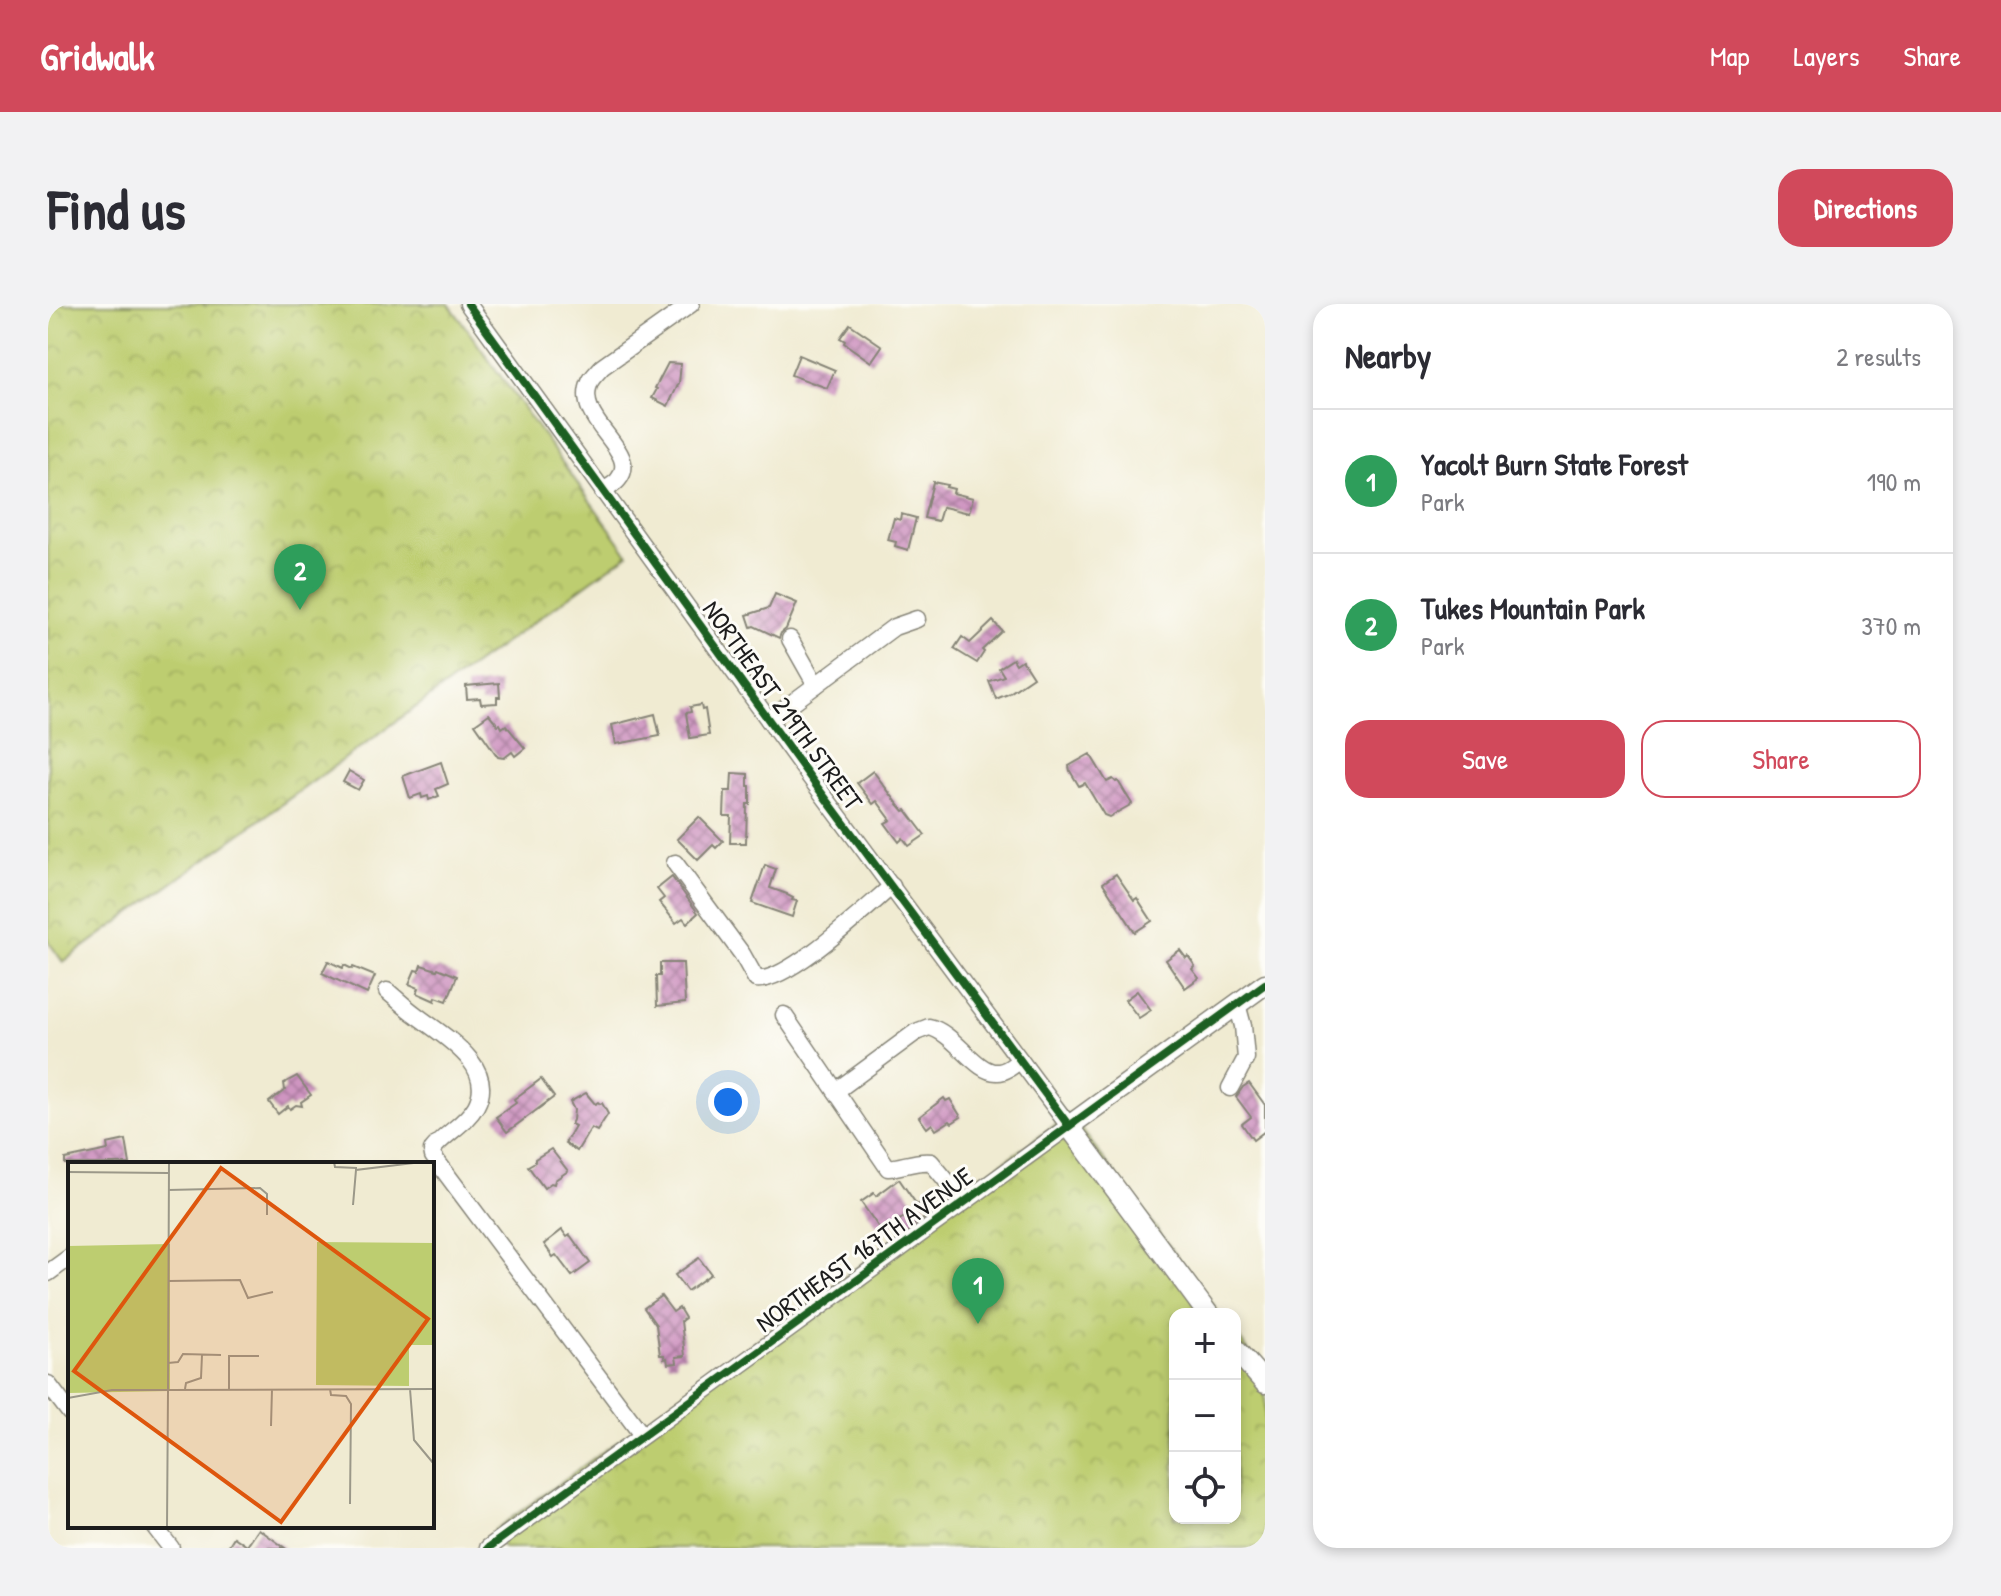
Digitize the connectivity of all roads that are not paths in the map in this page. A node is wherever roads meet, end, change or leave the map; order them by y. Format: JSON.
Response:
{"nodes":[{"id":1,"x":468,"y":304,"type":"edge"},
{"id":2,"x":691,"y":304,"type":"edge"},
{"id":3,"x":603,"y":492,"type":"junction"},
{"id":4,"x":917,"y":619,"type":"dead end"},
{"id":5,"x":790,"y":639,"type":"dead end"},
{"id":6,"x":816,"y":685,"type":"junction"},
{"id":7,"x":769,"y":720,"type":"junction"},
{"id":8,"x":675,"y":863,"type":"dead end"},
{"id":9,"x":892,"y":886,"type":"junction"},
{"id":10,"x":1265,"y":984,"type":"edge"},
{"id":11,"x":387,"y":991,"type":"dead end"},
{"id":12,"x":1237,"y":1004,"type":"junction"},
{"id":13,"x":784,"y":1015,"type":"dead end"},
{"id":14,"x":1020,"y":1060,"type":"junction"},
{"id":15,"x":1230,"y":1088,"type":"dead end"},
{"id":16,"x":836,"y":1091,"type":"junction"},
{"id":17,"x":1069,"y":1126,"type":"junction"},
{"id":18,"x":964,"y":1202,"type":"junction"},
{"id":19,"x":68,"y":1258,"type":"edge"},
{"id":20,"x":48,"y":1273,"type":"edge"},
{"id":21,"x":1204,"y":1308,"type":"edge"},
{"id":22,"x":1241,"y":1356,"type":"edge"},
{"id":23,"x":1265,"y":1383,"type":"edge"},
{"id":24,"x":48,"y":1384,"type":"edge"},
{"id":25,"x":68,"y":1410,"type":"edge"},
{"id":26,"x":642,"y":1435,"type":"junction"},
{"id":27,"x":156,"y":1528,"type":"edge"},
{"id":28,"x":171,"y":1548,"type":"edge"},
{"id":29,"x":488,"y":1548,"type":"edge"}],
"edges":[{"from":1,"to":3,"type":"street","name":"NORTHEAST 219TH STREET"},
{"from":2,"to":3,"type":"street"},
{"from":3,"to":7,"type":"street","name":"NORTHEAST 219TH STREET"},
{"from":4,"to":6,"type":"street"},
{"from":5,"to":6,"type":"street"},
{"from":6,"to":7,"type":"street"},
{"from":7,"to":9,"type":"street","name":"NORTHEAST 219TH STREET"},
{"from":8,"to":9,"type":"street"},
{"from":9,"to":14,"type":"street","name":"NORTHEAST 219TH STREET"},
{"from":10,"to":12,"type":"main road","name":"NORTHEAST 167TH AVENUE"},
{"from":11,"to":26,"type":"street"},
{"from":12,"to":15,"type":"street"},
{"from":12,"to":17,"type":"main road","name":"NORTHEAST 167TH AVENUE"},
{"from":13,"to":16,"type":"street"},
{"from":14,"to":16,"type":"street"},
{"from":14,"to":17,"type":"street","name":"NORTHEAST 219TH STREET"},
{"from":16,"to":18,"type":"street"},
{"from":17,"to":18,"type":"street","name":"NORTHEAST 167TH AVENUE"},
{"from":17,"to":21,"type":"main road","name":"NORTHEAST 219TH STREET"},
{"from":18,"to":26,"type":"street","name":"NORTHEAST 167TH AVENUE"},
{"from":19,"to":20,"type":"street"},
{"from":22,"to":23,"type":"main road"},
{"from":24,"to":25,"type":"street"},
{"from":26,"to":29,"type":"street","name":"NORTHEAST 167TH AVENUE"},
{"from":27,"to":28,"type":"street"}]}
